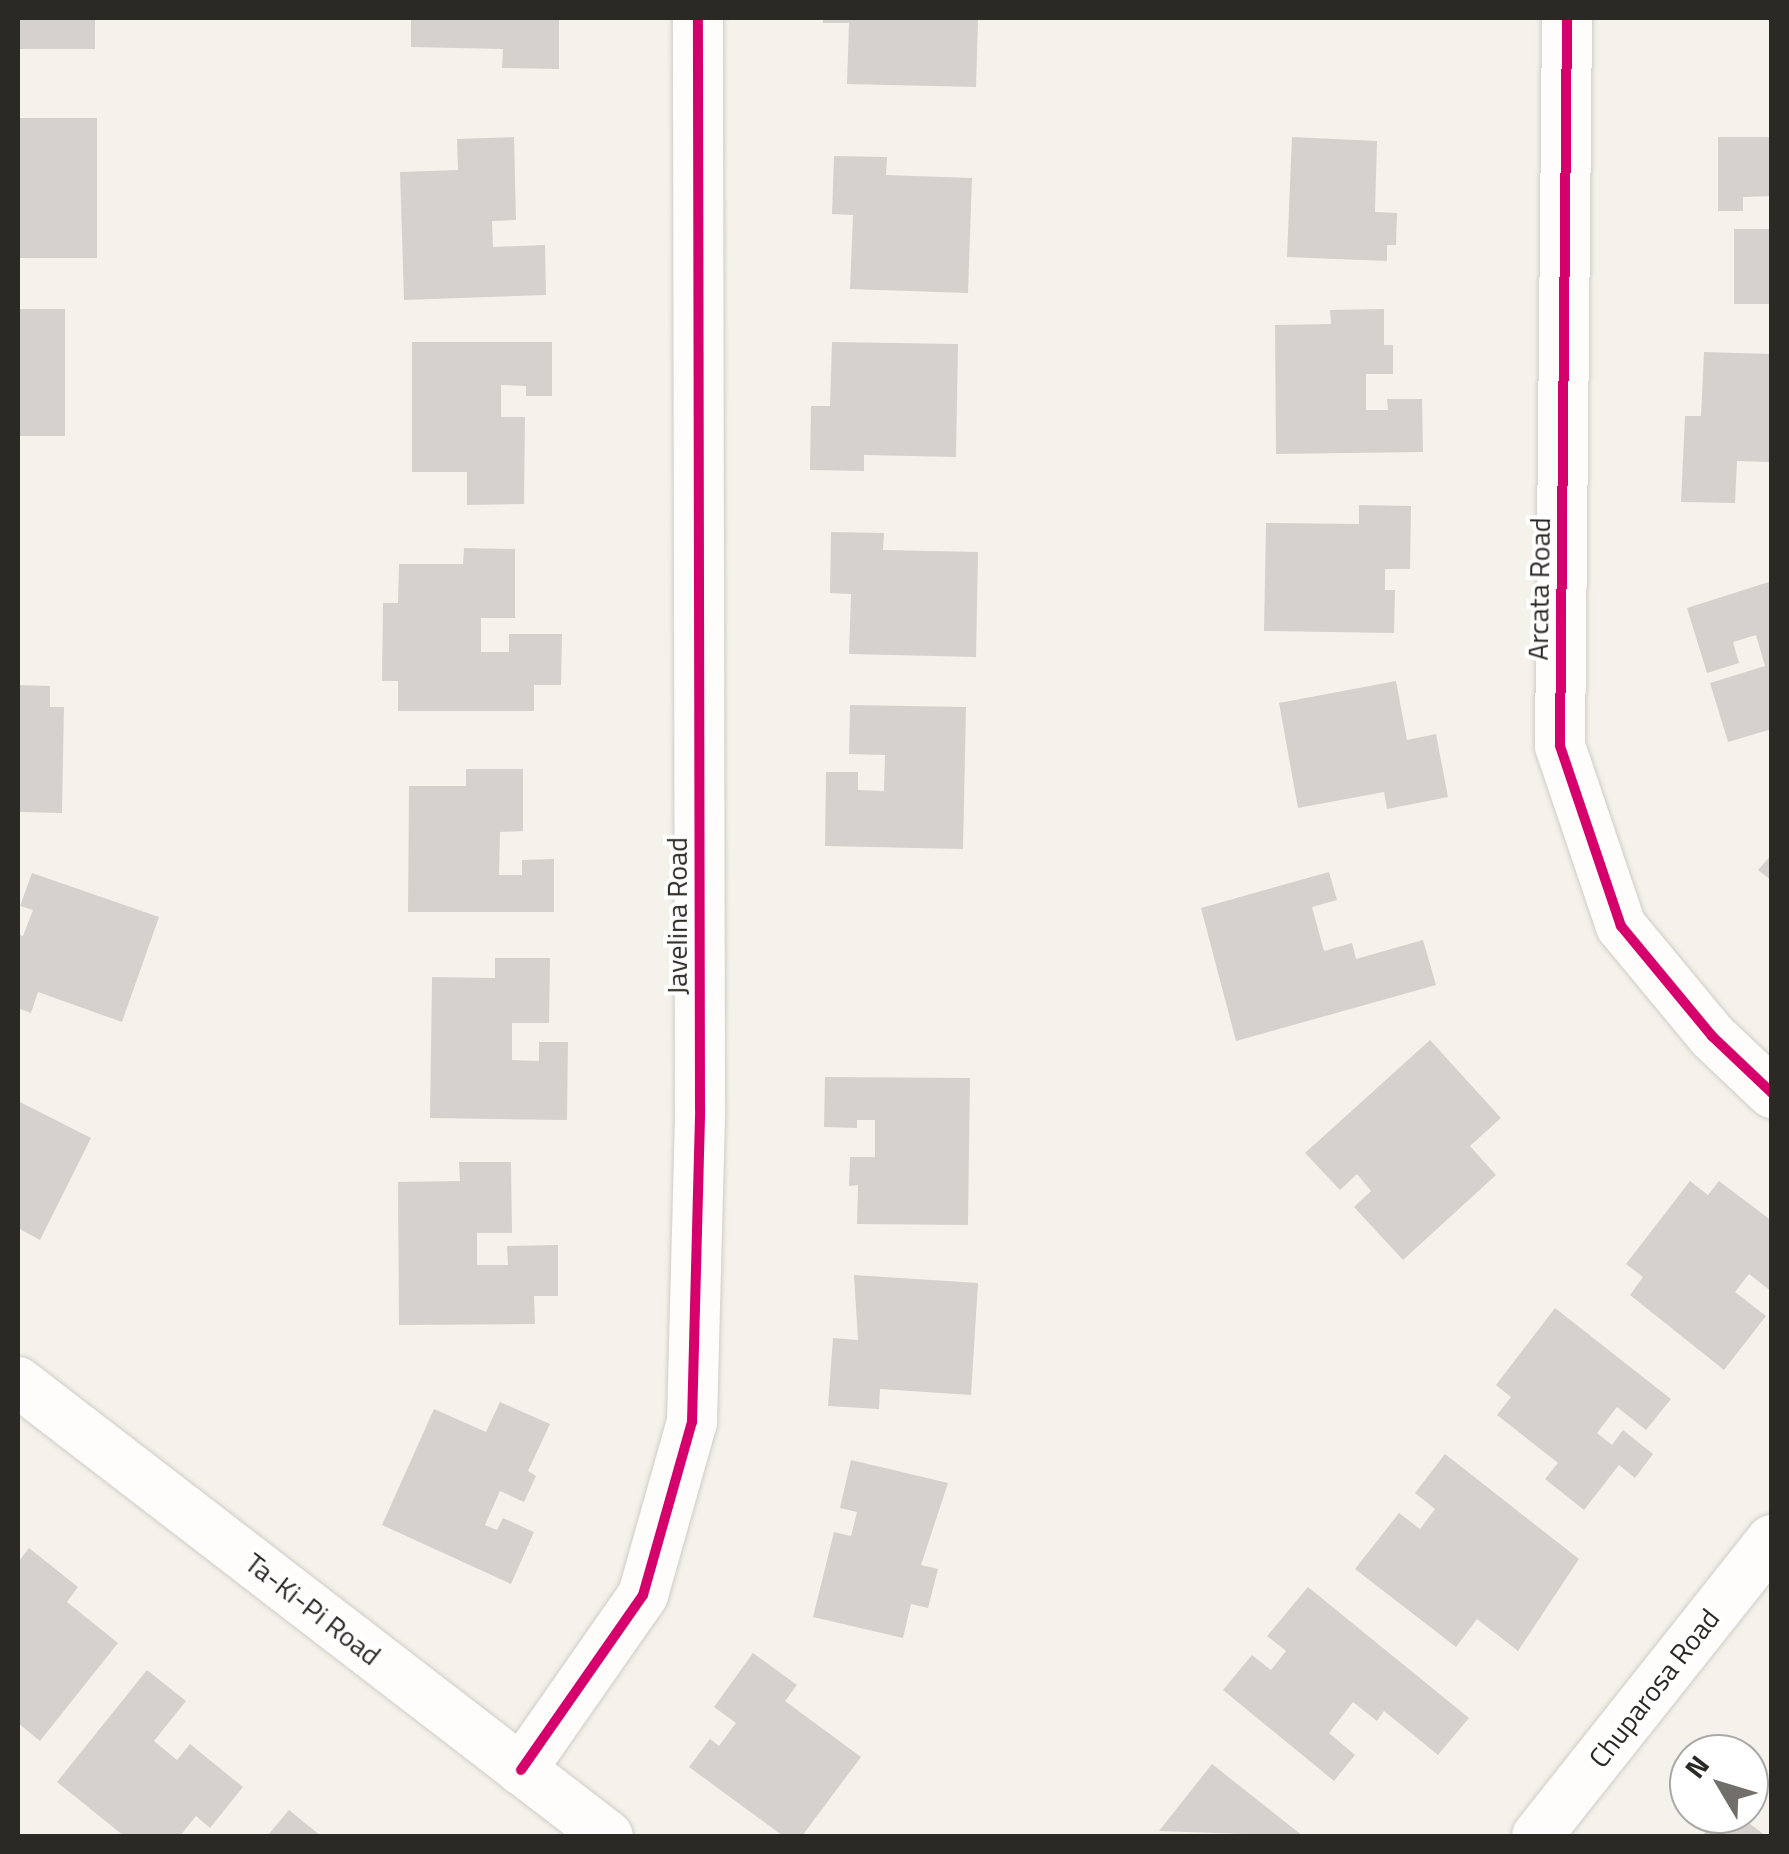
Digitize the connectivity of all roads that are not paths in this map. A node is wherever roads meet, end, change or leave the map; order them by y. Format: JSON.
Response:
{"nodes":[{"id":1,"x":698,"y":18,"type":"edge"},
{"id":2,"x":1567,"y":18,"type":"edge"},
{"id":3,"x":1772,"y":1093,"type":"edge"},
{"id":4,"x":18,"y":1382,"type":"edge"},
{"id":5,"x":1772,"y":1540,"type":"edge"},
{"id":6,"x":521,"y":1770,"type":"junction"},
{"id":7,"x":608,"y":1836,"type":"edge"},
{"id":8,"x":1537,"y":1836,"type":"edge"}],
"edges":[{"from":1,"to":6,"type":"street","name":"Javelina Road"},
{"from":2,"to":3,"type":"street","name":"Arcata Road"},
{"from":4,"to":6,"type":"street","name":"Ta-Ki-Pi Road"},
{"from":5,"to":8,"type":"street","name":"Chuparosa Road"},
{"from":6,"to":7,"type":"street","name":"Ta-Ki-Pi Road"}]}
